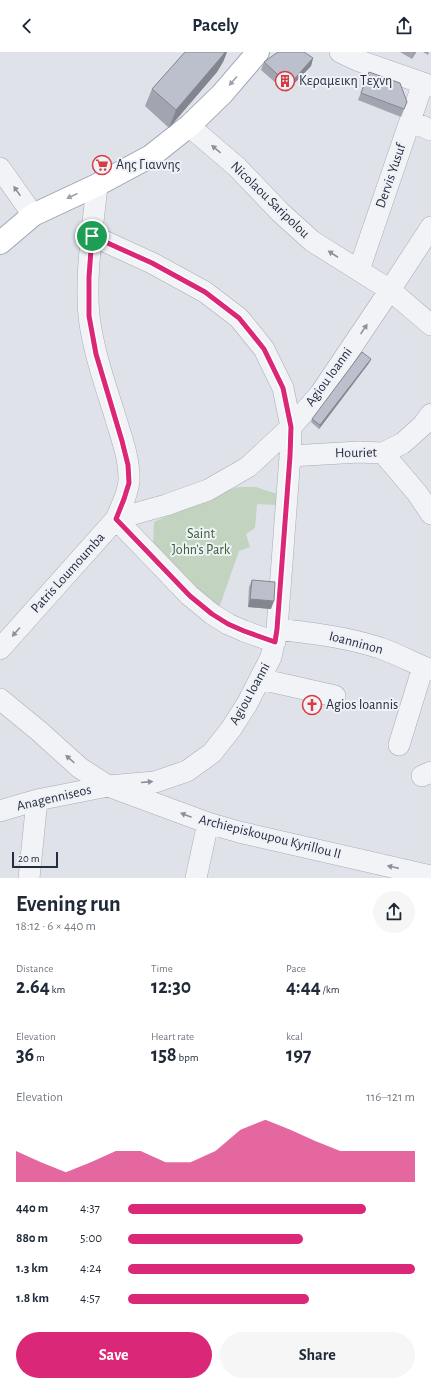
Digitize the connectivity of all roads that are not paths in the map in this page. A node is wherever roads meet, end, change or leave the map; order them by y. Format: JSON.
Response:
{"nodes":[{"id":1,"x":258,"y":52,"type":"edge"},
{"id":2,"x":340,"y":52,"type":"edge"},
{"id":3,"x":427,"y":84,"type":"edge"},
{"id":4,"x":410,"y":121,"type":"junction"},
{"id":5,"x":189,"y":126,"type":"junction"},
{"id":6,"x":431,"y":130,"type":"edge"},
{"id":7,"x":0,"y":168,"type":"edge"},
{"id":8,"x":98,"y":185,"type":"junction"},
{"id":9,"x":33,"y":215,"type":"junction"},
{"id":10,"x":431,"y":226,"type":"edge"},
{"id":11,"x":92,"y":236,"type":"junction"},
{"id":12,"x":0,"y":243,"type":"edge"},
{"id":13,"x":358,"y":270,"type":"junction"},
{"id":14,"x":390,"y":290,"type":"junction"},
{"id":15,"x":431,"y":326,"type":"edge"},
{"id":16,"x":431,"y":414,"type":"edge"},
{"id":17,"x":291,"y":427,"type":"junction"},
{"id":18,"x":383,"y":453,"type":"junction"},
{"id":19,"x":290,"y":456,"type":"junction"},
{"id":20,"x":431,"y":514,"type":"edge"},
{"id":21,"x":116,"y":519,"type":"junction"},
{"id":22,"x":276,"y":635,"type":"junction"},
{"id":23,"x":0,"y":649,"type":"edge"},
{"id":24,"x":427,"y":668,"type":"edge"},
{"id":25,"x":260,"y":679,"type":"junction"},
{"id":26,"x":335,"y":696,"type":"dead end"},
{"id":27,"x":0,"y":699,"type":"edge"},
{"id":28,"x":399,"y":745,"type":"dead end"},
{"id":29,"x":108,"y":786,"type":"junction"},
{"id":30,"x":37,"y":800,"type":"junction"},
{"id":31,"x":0,"y":811,"type":"edge"},
{"id":32,"x":208,"y":823,"type":"junction"},
{"id":33,"x":431,"y":876,"type":"edge"},
{"id":34,"x":29,"y":878,"type":"edge"},
{"id":35,"x":196,"y":878,"type":"edge"}],
"edges":[{"from":1,"to":5,"type":"main road","one_way":true},
{"from":2,"to":3,"type":"street"},
{"from":3,"to":4,"type":"street","name":"Dervis Yusuf"},
{"from":4,"to":6,"type":"street"},
{"from":4,"to":13,"type":"street","name":"Dervis Yusuf"},
{"from":5,"to":8,"type":"main road"},
{"from":13,"to":5,"type":"street","name":"Nicolaou Saripolou","one_way":true},
{"from":9,"to":7,"type":"street","one_way":true},
{"from":8,"to":9,"type":"main road","one_way":true},
{"from":8,"to":11,"type":"street","name":"Patris Loumoumba"},
{"from":9,"to":12,"type":"main road"},
{"from":10,"to":14,"type":"street","name":"Agiou Ioanni"},
{"from":11,"to":17,"type":"street"},
{"from":11,"to":21,"type":"street","name":"Patris Loumoumba"},
{"from":13,"to":14,"type":"street","name":"Nicolaou Saripolou"},
{"from":14,"to":15,"type":"street","name":"Nicolaou Saripolou"},
{"from":17,"to":14,"type":"street","name":"Agiou Ioanni","one_way":true},
{"from":16,"to":18,"type":"street","name":"Houriet"},
{"from":17,"to":19,"type":"street","name":"Agiou Ioanni"},
{"from":17,"to":21,"type":"street"},
{"from":18,"to":19,"type":"street","name":"Houriet"},
{"from":18,"to":20,"type":"street"},
{"from":19,"to":22,"type":"street","name":"Agiou Ioanni"},
{"from":21,"to":22,"type":"street","name":"Ioanninon"},
{"from":21,"to":23,"type":"street","name":"Patris Loumoumba","one_way":true},
{"from":22,"to":24,"type":"street","name":"Ioanninon"},
{"from":22,"to":25,"type":"street","name":"Agiou Ioanni"},
{"from":24,"to":28,"type":"street"},
{"from":25,"to":26,"type":"street"},
{"from":29,"to":25,"type":"street","name":"Agiou Ioanni","one_way":true},
{"from":29,"to":27,"type":"street","name":"Archiepiskoupou Kyrillou II","one_way":true},
{"from":29,"to":30,"type":"street","name":"Anagenniseos"},
{"from":32,"to":29,"type":"street","name":"Archiepiskoupou Kyrillou II","one_way":true},
{"from":30,"to":31,"type":"street","name":"Anagenniseos"},
{"from":30,"to":34,"type":"street"},
{"from":33,"to":32,"type":"street","name":"Archiepiskoupou Kyrillou II","one_way":true},
{"from":32,"to":35,"type":"street"}]}
